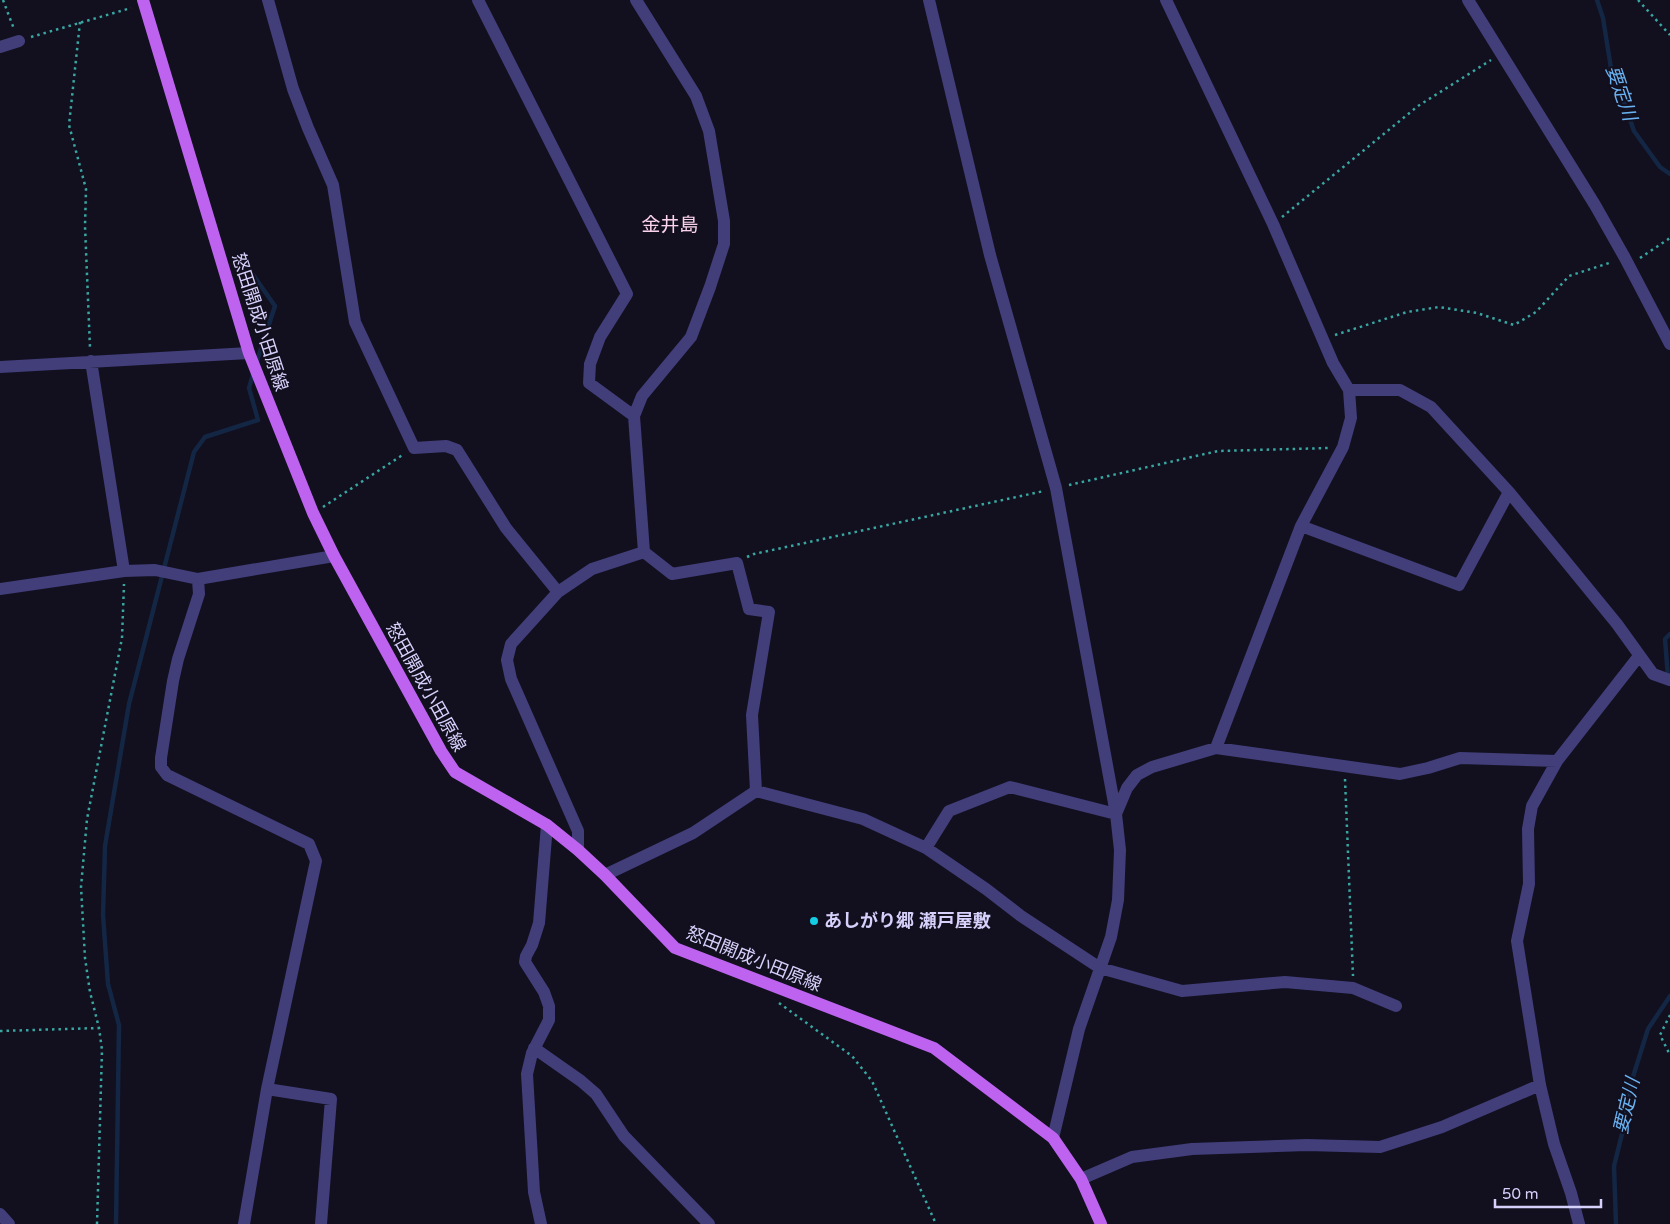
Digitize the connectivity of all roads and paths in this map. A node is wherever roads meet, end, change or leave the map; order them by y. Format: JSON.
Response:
{"nodes":[{"id":1,"x":3,"y":0,"type":"edge"},
{"id":2,"x":268,"y":0,"type":"edge"},
{"id":3,"x":478,"y":0,"type":"edge"},
{"id":4,"x":636,"y":0,"type":"edge"},
{"id":5,"x":930,"y":0,"type":"edge"},
{"id":6,"x":1166,"y":0,"type":"edge"},
{"id":7,"x":1468,"y":0,"type":"edge"},
{"id":8,"x":1638,"y":0,"type":"edge"},
{"id":9,"x":144,"y":2,"type":"edge"},
{"id":10,"x":80,"y":22,"type":"junction"},
{"id":11,"x":1670,"y":35,"type":"edge"},
{"id":12,"x":19,"y":41,"type":"junction"},
{"id":13,"x":0,"y":47,"type":"edge"},
{"id":14,"x":1501,"y":53,"type":"junction"},
{"id":15,"x":1273,"y":224,"type":"junction"},
{"id":16,"x":1670,"y":238,"type":"edge"},
{"id":17,"x":1627,"y":261,"type":"junction"},
{"id":18,"x":1323,"y":338,"type":"junction"},
{"id":19,"x":1670,"y":344,"type":"edge"},
{"id":20,"x":249,"y":355,"type":"junction"},
{"id":21,"x":91,"y":361,"type":"junction"},
{"id":22,"x":0,"y":367,"type":"edge"},
{"id":23,"x":1349,"y":390,"type":"junction"},
{"id":24,"x":634,"y":416,"type":"junction"},
{"id":25,"x":1343,"y":447,"type":"junction"},
{"id":26,"x":414,"y":448,"type":"junction"},
{"id":27,"x":1056,"y":488,"type":"junction"},
{"id":28,"x":1509,"y":492,"type":"junction"},
{"id":29,"x":313,"y":513,"type":"junction"},
{"id":30,"x":1302,"y":526,"type":"junction"},
{"id":31,"x":644,"y":552,"type":"junction"},
{"id":32,"x":334,"y":556,"type":"junction"},
{"id":33,"x":737,"y":563,"type":"junction"},
{"id":34,"x":124,"y":571,"type":"junction"},
{"id":35,"x":198,"y":579,"type":"junction"},
{"id":36,"x":0,"y":589,"type":"edge"},
{"id":37,"x":558,"y":592,"type":"junction"},
{"id":38,"x":1639,"y":656,"type":"junction"},
{"id":39,"x":1670,"y":680,"type":"edge"},
{"id":40,"x":1216,"y":748,"type":"junction"},
{"id":41,"x":1556,"y":761,"type":"junction"},
{"id":42,"x":1344,"y":766,"type":"junction"},
{"id":43,"x":756,"y":791,"type":"junction"},
{"id":44,"x":1116,"y":814,"type":"junction"},
{"id":45,"x":547,"y":825,"type":"junction"},
{"id":46,"x":926,"y":848,"type":"junction"},
{"id":47,"x":578,"y":850,"type":"junction"},
{"id":48,"x":605,"y":875,"type":"junction"},
{"id":49,"x":1100,"y":968,"type":"junction"},
{"id":50,"x":774,"y":987,"type":"junction"},
{"id":51,"x":1353,"y":988,"type":"junction"},
{"id":52,"x":1396,"y":1006,"type":"dead end"},
{"id":53,"x":1670,"y":1015,"type":"edge"},
{"id":54,"x":99,"y":1028,"type":"junction"},
{"id":55,"x":0,"y":1031,"type":"edge"},
{"id":56,"x":534,"y":1048,"type":"junction"},
{"id":57,"x":1670,"y":1055,"type":"edge"},
{"id":58,"x":1540,"y":1085,"type":"junction"},
{"id":59,"x":267,"y":1088,"type":"junction"},
{"id":60,"x":1053,"y":1138,"type":"junction"},
{"id":61,"x":1082,"y":1178,"type":"junction"},
{"id":62,"x":0,"y":1214,"type":"edge"},
{"id":63,"x":9,"y":1224,"type":"edge"},
{"id":64,"x":97,"y":1224,"type":"edge"},
{"id":65,"x":244,"y":1224,"type":"edge"},
{"id":66,"x":322,"y":1224,"type":"edge"},
{"id":67,"x":541,"y":1224,"type":"edge"},
{"id":68,"x":709,"y":1224,"type":"edge"},
{"id":69,"x":936,"y":1224,"type":"edge"},
{"id":70,"x":1101,"y":1224,"type":"edge"},
{"id":71,"x":1579,"y":1224,"type":"edge"}],
"edges":[{"from":1,"to":12,"type":"path"},
{"from":2,"to":26,"type":"street"},
{"from":3,"to":24,"type":"street"},
{"from":4,"to":24,"type":"street"},
{"from":5,"to":27,"type":"street"},
{"from":6,"to":15,"type":"street"},
{"from":7,"to":14,"type":"street"},
{"from":8,"to":11,"type":"path"},
{"from":9,"to":10,"type":"path"},
{"from":9,"to":20,"type":"main road","name":"怒田開成小田原線"},
{"from":10,"to":12,"type":"path"},
{"from":10,"to":21,"type":"path"},
{"from":12,"to":13,"type":"street"},
{"from":14,"to":15,"type":"path"},
{"from":14,"to":17,"type":"street"},
{"from":15,"to":18,"type":"street"},
{"from":16,"to":17,"type":"path"},
{"from":17,"to":18,"type":"path"},
{"from":17,"to":19,"type":"street"},
{"from":18,"to":23,"type":"street"},
{"from":20,"to":21,"type":"street"},
{"from":20,"to":29,"type":"main road","name":"怒田開成小田原線"},
{"from":21,"to":22,"type":"street"},
{"from":21,"to":34,"type":"street"},
{"from":23,"to":25,"type":"street"},
{"from":23,"to":28,"type":"street"},
{"from":24,"to":31,"type":"street"},
{"from":25,"to":27,"type":"path"},
{"from":25,"to":30,"type":"street"},
{"from":26,"to":29,"type":"path"},
{"from":26,"to":37,"type":"street"},
{"from":27,"to":33,"type":"path"},
{"from":27,"to":44,"type":"street"},
{"from":28,"to":30,"type":"street"},
{"from":28,"to":38,"type":"street"},
{"from":29,"to":32,"type":"main road","name":"怒田開成小田原線"},
{"from":30,"to":40,"type":"street"},
{"from":31,"to":33,"type":"street"},
{"from":31,"to":37,"type":"street"},
{"from":32,"to":35,"type":"street"},
{"from":32,"to":45,"type":"main road","name":"怒田開成小田原線"},
{"from":33,"to":43,"type":"street"},
{"from":34,"to":35,"type":"street"},
{"from":34,"to":36,"type":"street"},
{"from":34,"to":54,"type":"path"},
{"from":35,"to":59,"type":"street"},
{"from":37,"to":47,"type":"street"},
{"from":38,"to":39,"type":"street"},
{"from":38,"to":41,"type":"street"},
{"from":40,"to":42,"type":"street"},
{"from":40,"to":44,"type":"street"},
{"from":41,"to":42,"type":"street"},
{"from":41,"to":58,"type":"street"},
{"from":42,"to":51,"type":"path"},
{"from":43,"to":46,"type":"street"},
{"from":43,"to":48,"type":"street"},
{"from":44,"to":46,"type":"street"},
{"from":44,"to":49,"type":"street"},
{"from":45,"to":47,"type":"main road","name":"怒田開成小田原線"},
{"from":45,"to":56,"type":"street"},
{"from":46,"to":49,"type":"street"},
{"from":47,"to":48,"type":"main road","name":"怒田開成小田原線"},
{"from":48,"to":50,"type":"main road","name":"怒田開成小田原線"},
{"from":49,"to":51,"type":"street"},
{"from":49,"to":60,"type":"street"},
{"from":50,"to":60,"type":"main road","name":"怒田開成小田原線"},
{"from":50,"to":69,"type":"path"},
{"from":51,"to":52,"type":"street"},
{"from":53,"to":57,"type":"path"},
{"from":54,"to":55,"type":"path"},
{"from":54,"to":64,"type":"path"},
{"from":56,"to":67,"type":"street"},
{"from":56,"to":68,"type":"street"},
{"from":58,"to":61,"type":"street"},
{"from":58,"to":71,"type":"street"},
{"from":59,"to":65,"type":"street"},
{"from":59,"to":66,"type":"street"},
{"from":60,"to":61,"type":"main road","name":"怒田開成小田原線"},
{"from":61,"to":70,"type":"main road","name":"怒田開成小田原線"},
{"from":62,"to":63,"type":"street"}]}
